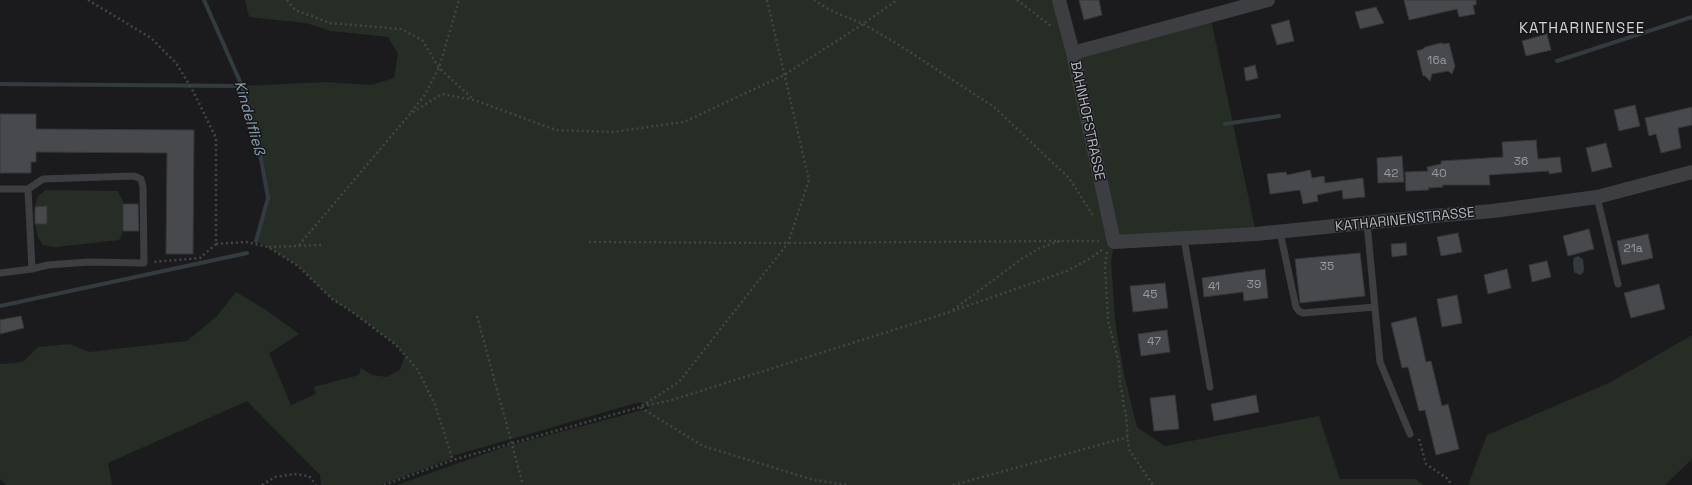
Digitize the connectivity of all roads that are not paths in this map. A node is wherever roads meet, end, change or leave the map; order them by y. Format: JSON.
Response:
{"nodes":[{"id":1,"x":1059,"y":0,"type":"edge"},
{"id":2,"x":1268,"y":0,"type":"edge"},
{"id":3,"x":1071,"y":47,"type":"junction"},
{"id":4,"x":1692,"y":172,"type":"edge"},
{"id":5,"x":28,"y":188,"type":"junction"},
{"id":6,"x":0,"y":189,"type":"edge"},
{"id":7,"x":1597,"y":197,"type":"junction"},
{"id":8,"x":1367,"y":223,"type":"junction"},
{"id":9,"x":1280,"y":232,"type":"junction"},
{"id":10,"x":1184,"y":239,"type":"junction"},
{"id":11,"x":1111,"y":243,"type":"joint"},
{"id":12,"x":32,"y":270,"type":"junction"},
{"id":13,"x":0,"y":273,"type":"edge"},
{"id":14,"x":1618,"y":284,"type":"dead end"},
{"id":15,"x":1375,"y":307,"type":"junction"},
{"id":16,"x":1210,"y":387,"type":"dead end"},
{"id":17,"x":1410,"y":434,"type":"road end"}],
"edges":[{"from":1,"to":3,"type":"street","name":"BAHNHOFSTRASSE"},
{"from":2,"to":3,"type":"street"},
{"from":3,"to":11,"type":"street","name":"BAHNHOFSTRASSE"},
{"from":4,"to":7,"type":"street","name":"KATHARINENSTRASSE"},
{"from":5,"to":6,"type":"lane"},
{"from":5,"to":12,"type":"lane"},
{"from":5,"to":12,"type":"lane"},
{"from":7,"to":8,"type":"street","name":"KATHARINENSTRASSE"},
{"from":7,"to":14,"type":"lane"},
{"from":8,"to":9,"type":"street","name":"KATHARINENSTRASSE"},
{"from":8,"to":15,"type":"lane"},
{"from":9,"to":10,"type":"street","name":"KATHARINENSTRASSE"},
{"from":9,"to":15,"type":"lane"},
{"from":10,"to":11,"type":"street","name":"KATHARINENSTRASSE"},
{"from":10,"to":16,"type":"lane"},
{"from":12,"to":13,"type":"lane"},
{"from":15,"to":17,"type":"lane"}]}
